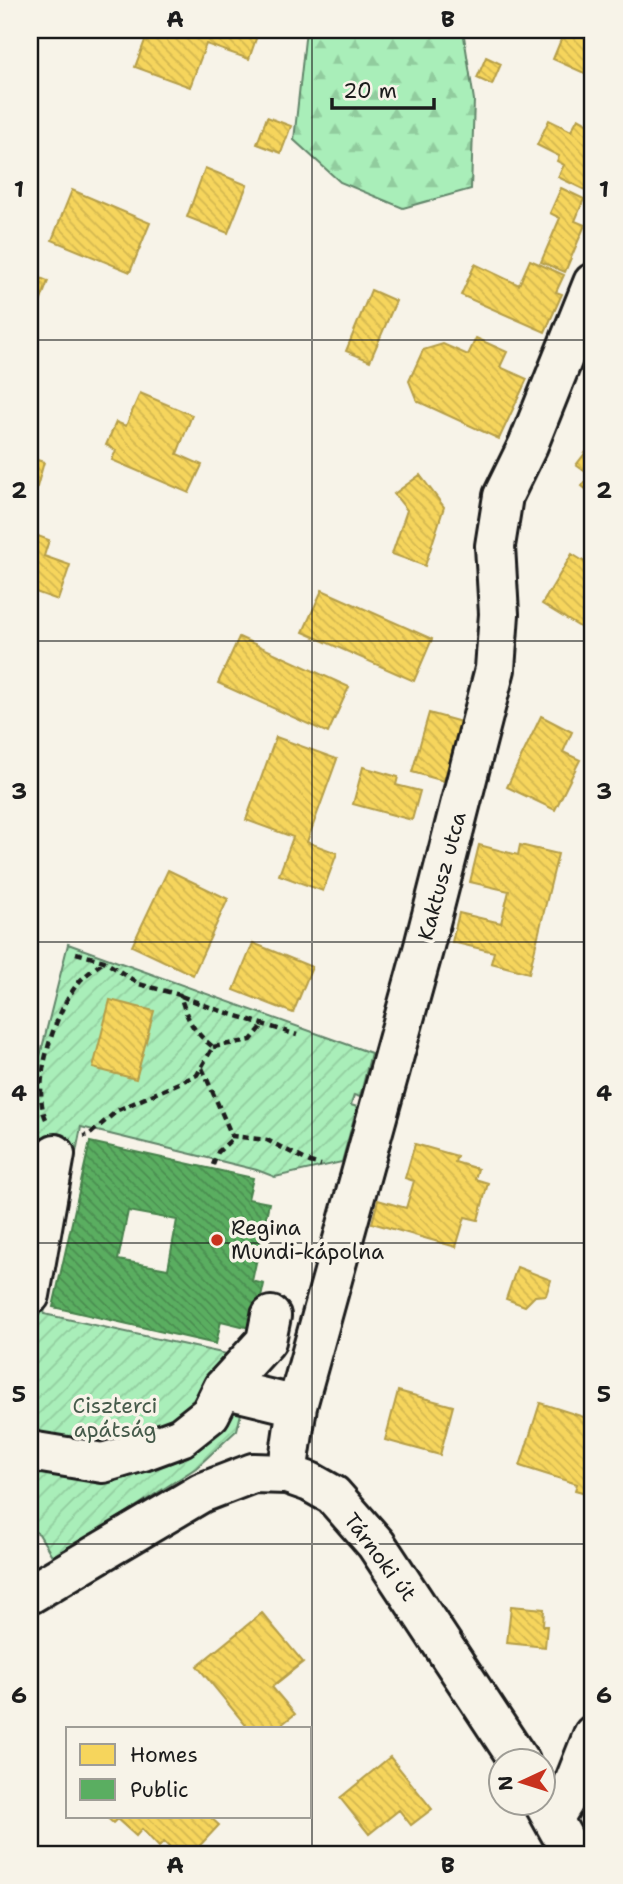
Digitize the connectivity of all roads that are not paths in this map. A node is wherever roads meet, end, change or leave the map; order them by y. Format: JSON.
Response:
{"nodes":[{"id":1,"x":593,"y":283,"type":"edge"},
{"id":2,"x":57,"y":1147,"type":"road end"},
{"id":3,"x":30,"y":1295,"type":"edge"},
{"id":4,"x":271,"y":1316,"type":"dead end"},
{"id":5,"x":223,"y":1388,"type":"junction"},
{"id":6,"x":298,"y":1406,"type":"junction"},
{"id":7,"x":30,"y":1451,"type":"edge"},
{"id":8,"x":287,"y":1474,"type":"junction"},
{"id":9,"x":30,"y":1594,"type":"edge"},
{"id":10,"x":593,"y":1735,"type":"edge"},
{"id":11,"x":511,"y":1748,"type":"edge"},
{"id":12,"x":556,"y":1803,"type":"edge"},
{"id":13,"x":552,"y":1818,"type":"edge"},
{"id":14,"x":572,"y":1854,"type":"edge"}],
"edges":[{"from":1,"to":6,"type":"street","name":"Kaktusz utca"},
{"from":2,"to":3,"type":"street"},
{"from":4,"to":5,"type":"street"},
{"from":5,"to":6,"type":"street"},
{"from":5,"to":7,"type":"street"},
{"from":6,"to":8,"type":"street","name":"Kaktusz utca"},
{"from":8,"to":9,"type":"street","name":"Tárnoki út"},
{"from":8,"to":11,"type":"street","name":"Tárnoki út"},
{"from":10,"to":12,"type":"street"},
{"from":13,"to":14,"type":"street"}]}
